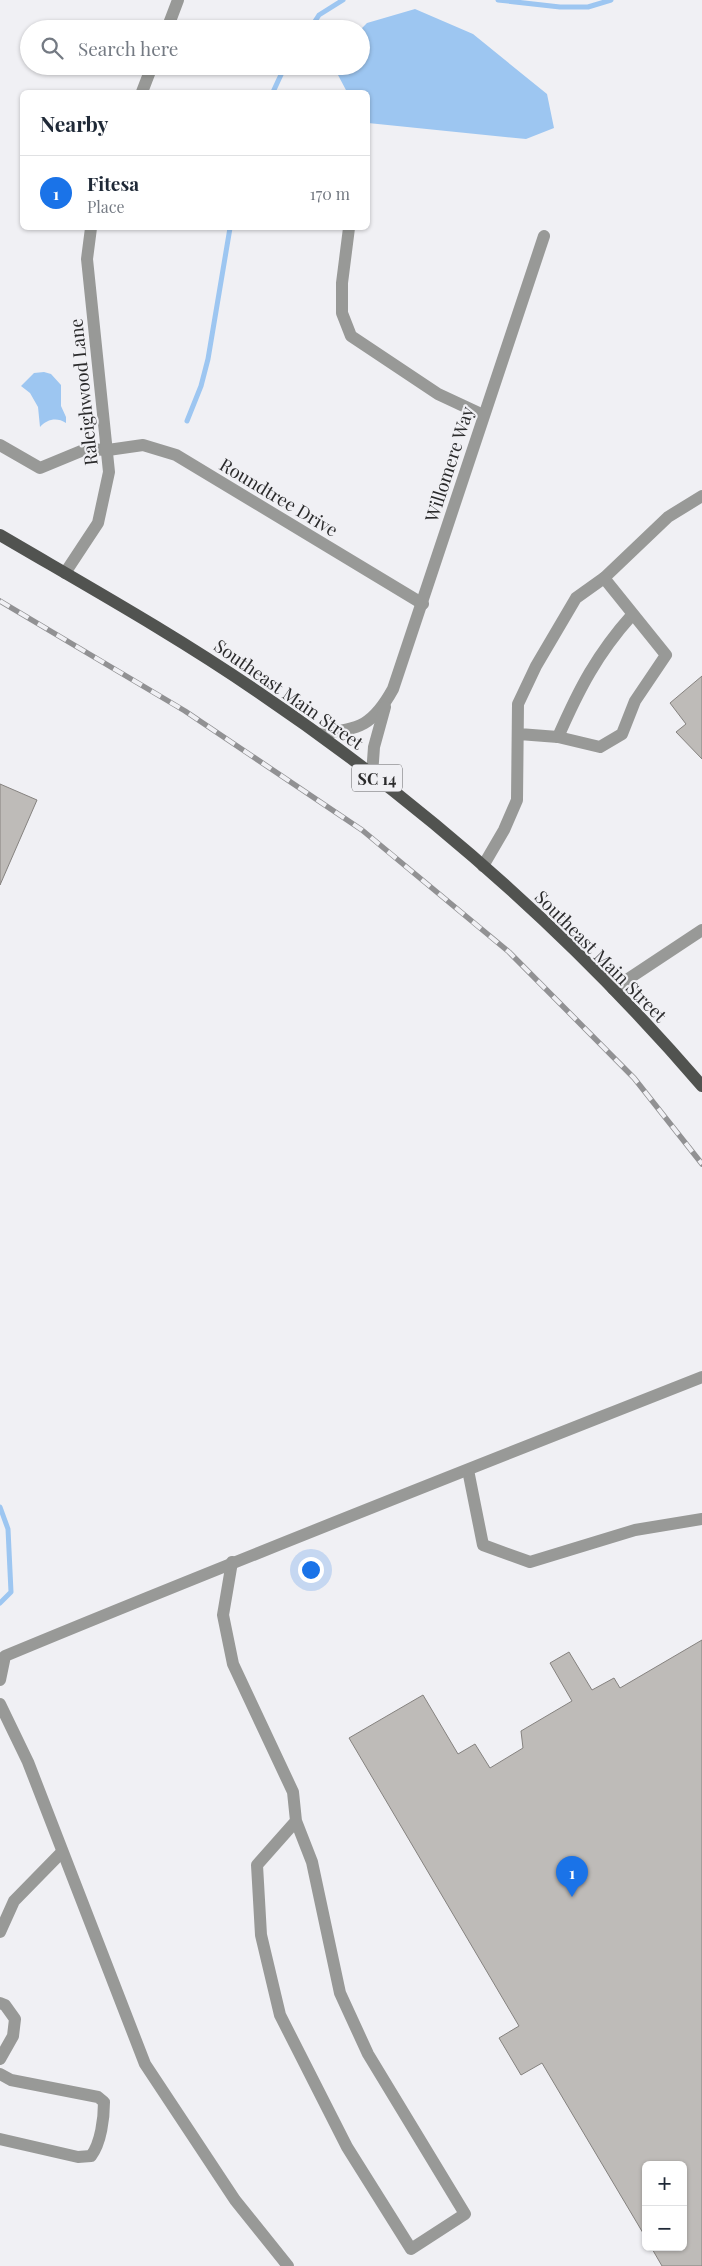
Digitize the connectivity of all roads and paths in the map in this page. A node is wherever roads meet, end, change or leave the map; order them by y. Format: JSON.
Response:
{"nodes":[{"id":1,"x":178,"y":0,"type":"edge"},
{"id":2,"x":170,"y":20,"type":"edge"},
{"id":3,"x":149,"y":75,"type":"edge"},
{"id":4,"x":143,"y":90,"type":"edge"},
{"id":5,"x":91,"y":230,"type":"edge"},
{"id":6,"x":349,"y":230,"type":"edge"},
{"id":7,"x":544,"y":236,"type":"dead end"},
{"id":8,"x":483,"y":414,"type":"junction"},
{"id":9,"x":0,"y":445,"type":"edge"},
{"id":10,"x":108,"y":450,"type":"junction"},
{"id":11,"x":702,"y":496,"type":"edge"},
{"id":12,"x":0,"y":535,"type":"edge"},
{"id":13,"x":65,"y":574,"type":"junction"},
{"id":14,"x":604,"y":578,"type":"junction"},
{"id":15,"x":423,"y":604,"type":"junction"},
{"id":16,"x":632,"y":615,"type":"junction"},
{"id":17,"x":386,"y":702,"type":"junction"},
{"id":18,"x":319,"y":734,"type":"junction"},
{"id":19,"x":519,"y":734,"type":"junction"},
{"id":20,"x":558,"y":737,"type":"junction"},
{"id":21,"x":372,"y":775,"type":"junction"},
{"id":22,"x":483,"y":866,"type":"junction"},
{"id":23,"x":702,"y":930,"type":"edge"},
{"id":24,"x":613,"y":989,"type":"junction"},
{"id":25,"x":702,"y":1085,"type":"edge"},
{"id":26,"x":702,"y":1376,"type":"edge"},
{"id":27,"x":468,"y":1470,"type":"junction"},
{"id":28,"x":702,"y":1519,"type":"edge"},
{"id":29,"x":232,"y":1562,"type":"junction"},
{"id":30,"x":0,"y":1680,"type":"edge"},
{"id":31,"x":0,"y":1704,"type":"edge"},
{"id":32,"x":296,"y":1821,"type":"junction"},
{"id":33,"x":62,"y":1852,"type":"junction"},
{"id":34,"x":0,"y":1932,"type":"edge"},
{"id":35,"x":0,"y":2003,"type":"edge"},
{"id":36,"x":0,"y":2059,"type":"edge"},
{"id":37,"x":0,"y":2074,"type":"edge"},
{"id":38,"x":0,"y":2138,"type":"edge"},
{"id":39,"x":288,"y":2266,"type":"edge"}],
"edges":[{"from":1,"to":2,"type":"street"},
{"from":3,"to":4,"type":"street"},
{"from":5,"to":10,"type":"street","name":"Raleighwood Lane"},
{"from":6,"to":8,"type":"street"},
{"from":7,"to":8,"type":"street","name":"Willomere Way"},
{"from":8,"to":15,"type":"street","name":"Willomere Way"},
{"from":9,"to":10,"type":"street","name":"Roundtree Drive"},
{"from":10,"to":13,"type":"street","name":"Raleighwood Lane"},
{"from":10,"to":15,"type":"street","name":"Roundtree Drive"},
{"from":11,"to":14,"type":"street"},
{"from":12,"to":13,"type":"main road","name":"Southeast Main Street","number":"SC 14"},
{"from":13,"to":18,"type":"main road","name":"Southeast Main Street","number":"SC 14"},
{"from":14,"to":16,"type":"street"},
{"from":14,"to":19,"type":"street"},
{"from":15,"to":17,"type":"street","name":"Willomere Way"},
{"from":16,"to":20,"type":"street"},
{"from":16,"to":20,"type":"street"},
{"from":17,"to":18,"type":"street","name":"Willomere Way"},
{"from":17,"to":21,"type":"street","name":"Willomere Way"},
{"from":18,"to":21,"type":"main road","name":"Southeast Main Street","number":"SC 14"},
{"from":19,"to":20,"type":"street"},
{"from":19,"to":22,"type":"street"},
{"from":21,"to":22,"type":"main road","name":"Southeast Main Street","number":"SC 14"},
{"from":22,"to":24,"type":"main road","name":"Southeast Main Street","number":"SC 14"},
{"from":23,"to":24,"type":"street"},
{"from":24,"to":25,"type":"main road","name":"Southeast Main Street","number":"SC 14"},
{"from":26,"to":27,"type":"street"},
{"from":27,"to":28,"type":"street"},
{"from":27,"to":29,"type":"street"},
{"from":29,"to":30,"type":"street"},
{"from":29,"to":32,"type":"street"},
{"from":31,"to":33,"type":"street"},
{"from":32,"to":32,"type":"street"},
{"from":33,"to":34,"type":"street"},
{"from":33,"to":39,"type":"street"},
{"from":35,"to":36,"type":"street"},
{"from":37,"to":38,"type":"street"}]}
